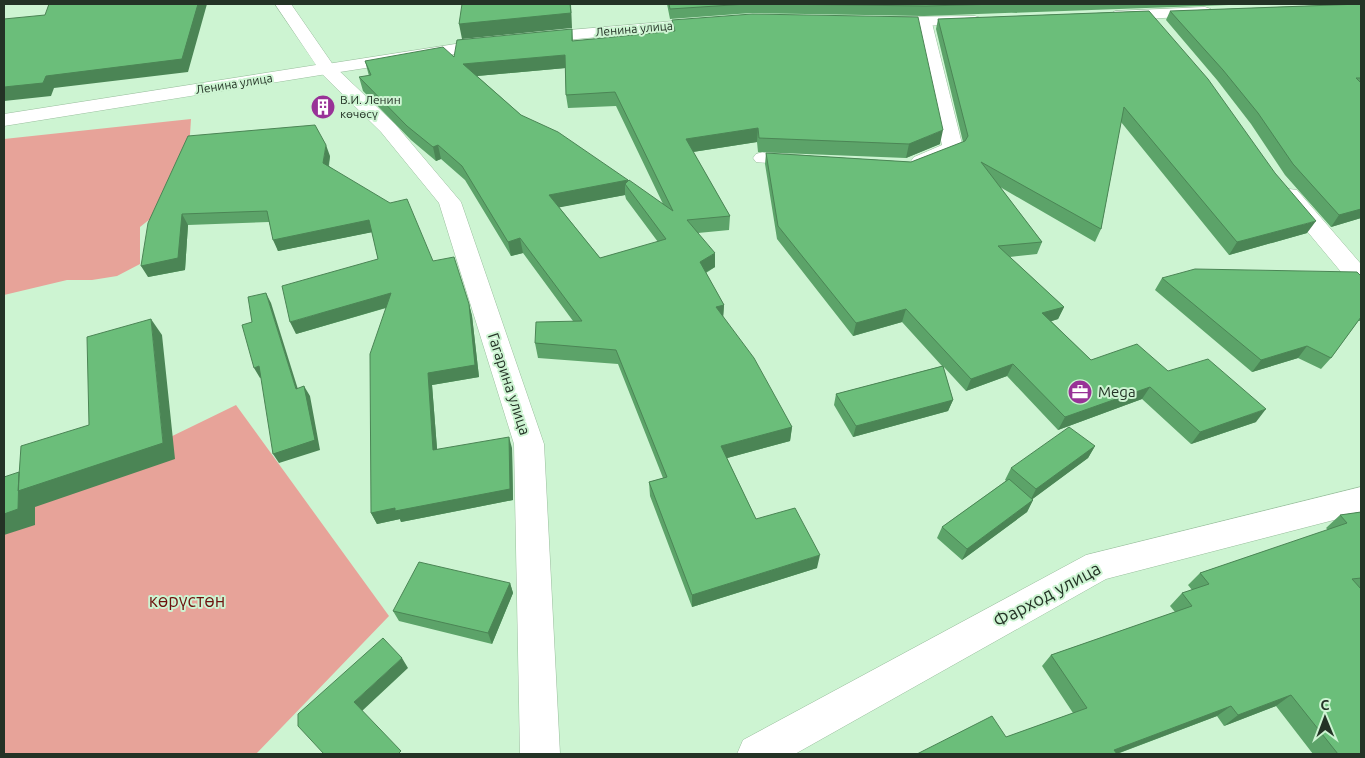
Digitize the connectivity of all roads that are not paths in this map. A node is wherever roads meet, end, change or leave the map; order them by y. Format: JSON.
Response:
{"nodes":[{"id":1,"x":283,"y":4,"type":"edge"},
{"id":2,"x":1217,"y":12,"type":"edge"},
{"id":3,"x":1149,"y":14,"type":"junction"},
{"id":4,"x":1100,"y":16,"type":"edge"},
{"id":5,"x":993,"y":20,"type":"edge"},
{"id":6,"x":721,"y":22,"type":"edge"},
{"id":7,"x":866,"y":22,"type":"edge"},
{"id":8,"x":924,"y":23,"type":"junction"},
{"id":9,"x":1167,"y":36,"type":"edge"},
{"id":10,"x":327,"y":69,"type":"junction"},
{"id":11,"x":4,"y":120,"type":"edge"},
{"id":12,"x":763,"y":158,"type":"edge"},
{"id":13,"x":821,"y":161,"type":"edge"},
{"id":14,"x":898,"y":166,"type":"edge"},
{"id":15,"x":1276,"y":180,"type":"edge"},
{"id":16,"x":1361,"y":279,"type":"edge"},
{"id":17,"x":1361,"y":500,"type":"edge"},
{"id":18,"x":540,"y":754,"type":"edge"},
{"id":19,"x":757,"y":754,"type":"edge"}],
"edges":[{"from":1,"to":10,"type":"street","name":"Гагарина улица"},
{"from":2,"to":3,"type":"street"},
{"from":3,"to":4,"type":"street"},
{"from":3,"to":9,"type":"street"},
{"from":5,"to":8,"type":"street"},
{"from":6,"to":10,"type":"street","name":"Ленина улица"},
{"from":7,"to":8,"type":"street"},
{"from":8,"to":14,"type":"street"},
{"from":10,"to":11,"type":"street","name":"Ленина улица"},
{"from":10,"to":18,"type":"street","name":"Гагарина улица"},
{"from":12,"to":13,"type":"street"},
{"from":15,"to":16,"type":"street"},
{"from":17,"to":19,"type":"street","name":"Фарход улица"}]}
